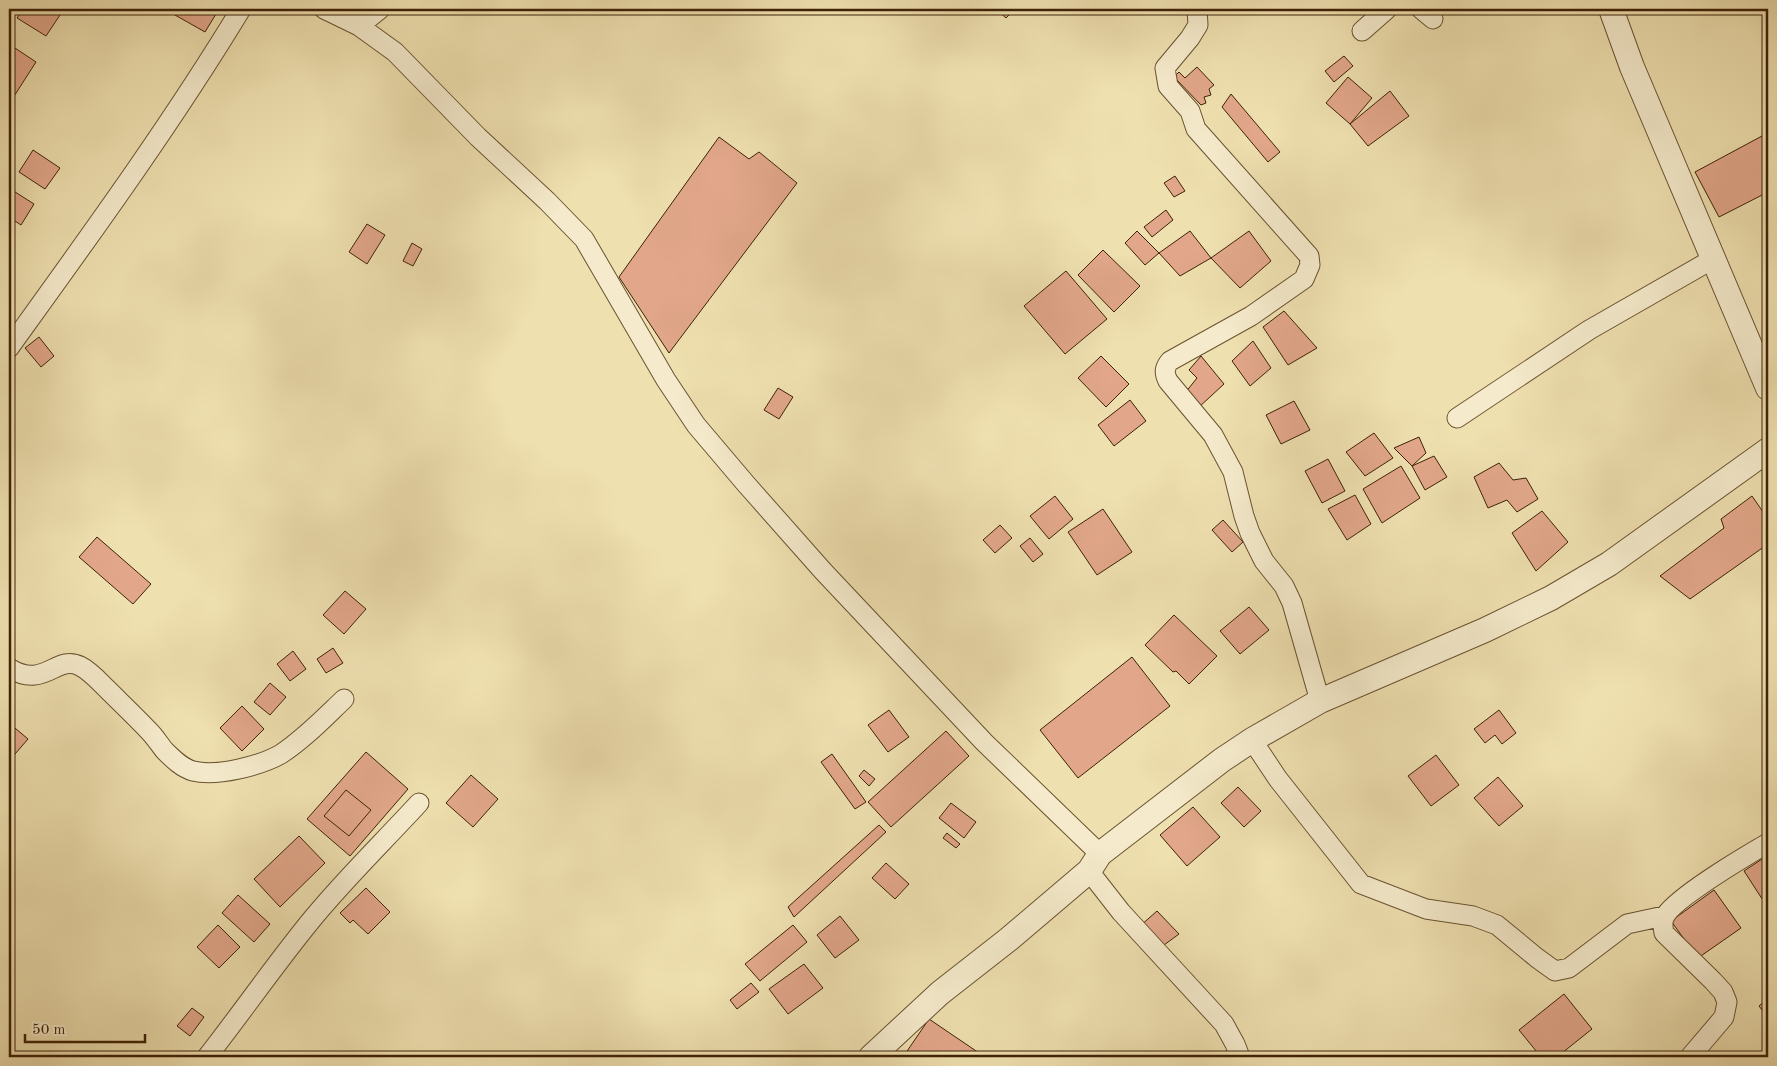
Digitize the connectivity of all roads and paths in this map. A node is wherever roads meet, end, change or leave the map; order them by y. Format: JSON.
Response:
{"nodes":[{"id":1,"x":241,"y":9,"type":"edge"},
{"id":2,"x":324,"y":9,"type":"edge"},
{"id":3,"x":380,"y":9,"type":"edge"},
{"id":4,"x":1197,"y":9,"type":"edge"},
{"id":5,"x":1387,"y":9,"type":"edge"},
{"id":6,"x":1611,"y":9,"type":"edge"},
{"id":7,"x":360,"y":26,"type":"junction"},
{"id":8,"x":1362,"y":31,"type":"dead end"},
{"id":9,"x":1714,"y":259,"type":"junction"},
{"id":10,"x":9,"y":348,"type":"edge"},
{"id":11,"x":1768,"y":388,"type":"edge"},
{"id":12,"x":1457,"y":418,"type":"dead end"},
{"id":13,"x":1768,"y":450,"type":"edge"},
{"id":14,"x":9,"y":668,"type":"edge"},
{"id":15,"x":344,"y":699,"type":"dead end"},
{"id":16,"x":1320,"y":701,"type":"junction"},
{"id":17,"x":1252,"y":740,"type":"junction"},
{"id":18,"x":419,"y":803,"type":"dead end"},
{"id":19,"x":1768,"y":843,"type":"edge"},
{"id":20,"x":1095,"y":863,"type":"junction"},
{"id":21,"x":1664,"y":916,"type":"junction"},
{"id":22,"x":207,"y":1057,"type":"edge"},
{"id":23,"x":871,"y":1057,"type":"edge"},
{"id":24,"x":1240,"y":1057,"type":"edge"},
{"id":25,"x":1690,"y":1057,"type":"edge"}],
"edges":[{"from":1,"to":10,"type":"street"},
{"from":2,"to":7,"type":"street"},
{"from":3,"to":7,"type":"street"},
{"from":4,"to":16,"type":"street"},
{"from":5,"to":8,"type":"street"},
{"from":6,"to":9,"type":"street"},
{"from":7,"to":20,"type":"street"},
{"from":9,"to":11,"type":"street"},
{"from":9,"to":12,"type":"street"},
{"from":13,"to":16,"type":"street"},
{"from":14,"to":15,"type":"street"},
{"from":16,"to":17,"type":"street"},
{"from":17,"to":20,"type":"street"},
{"from":17,"to":21,"type":"street"},
{"from":18,"to":22,"type":"street"},
{"from":19,"to":21,"type":"street"},
{"from":20,"to":23,"type":"street"},
{"from":20,"to":24,"type":"street"},
{"from":21,"to":25,"type":"street"}]}
